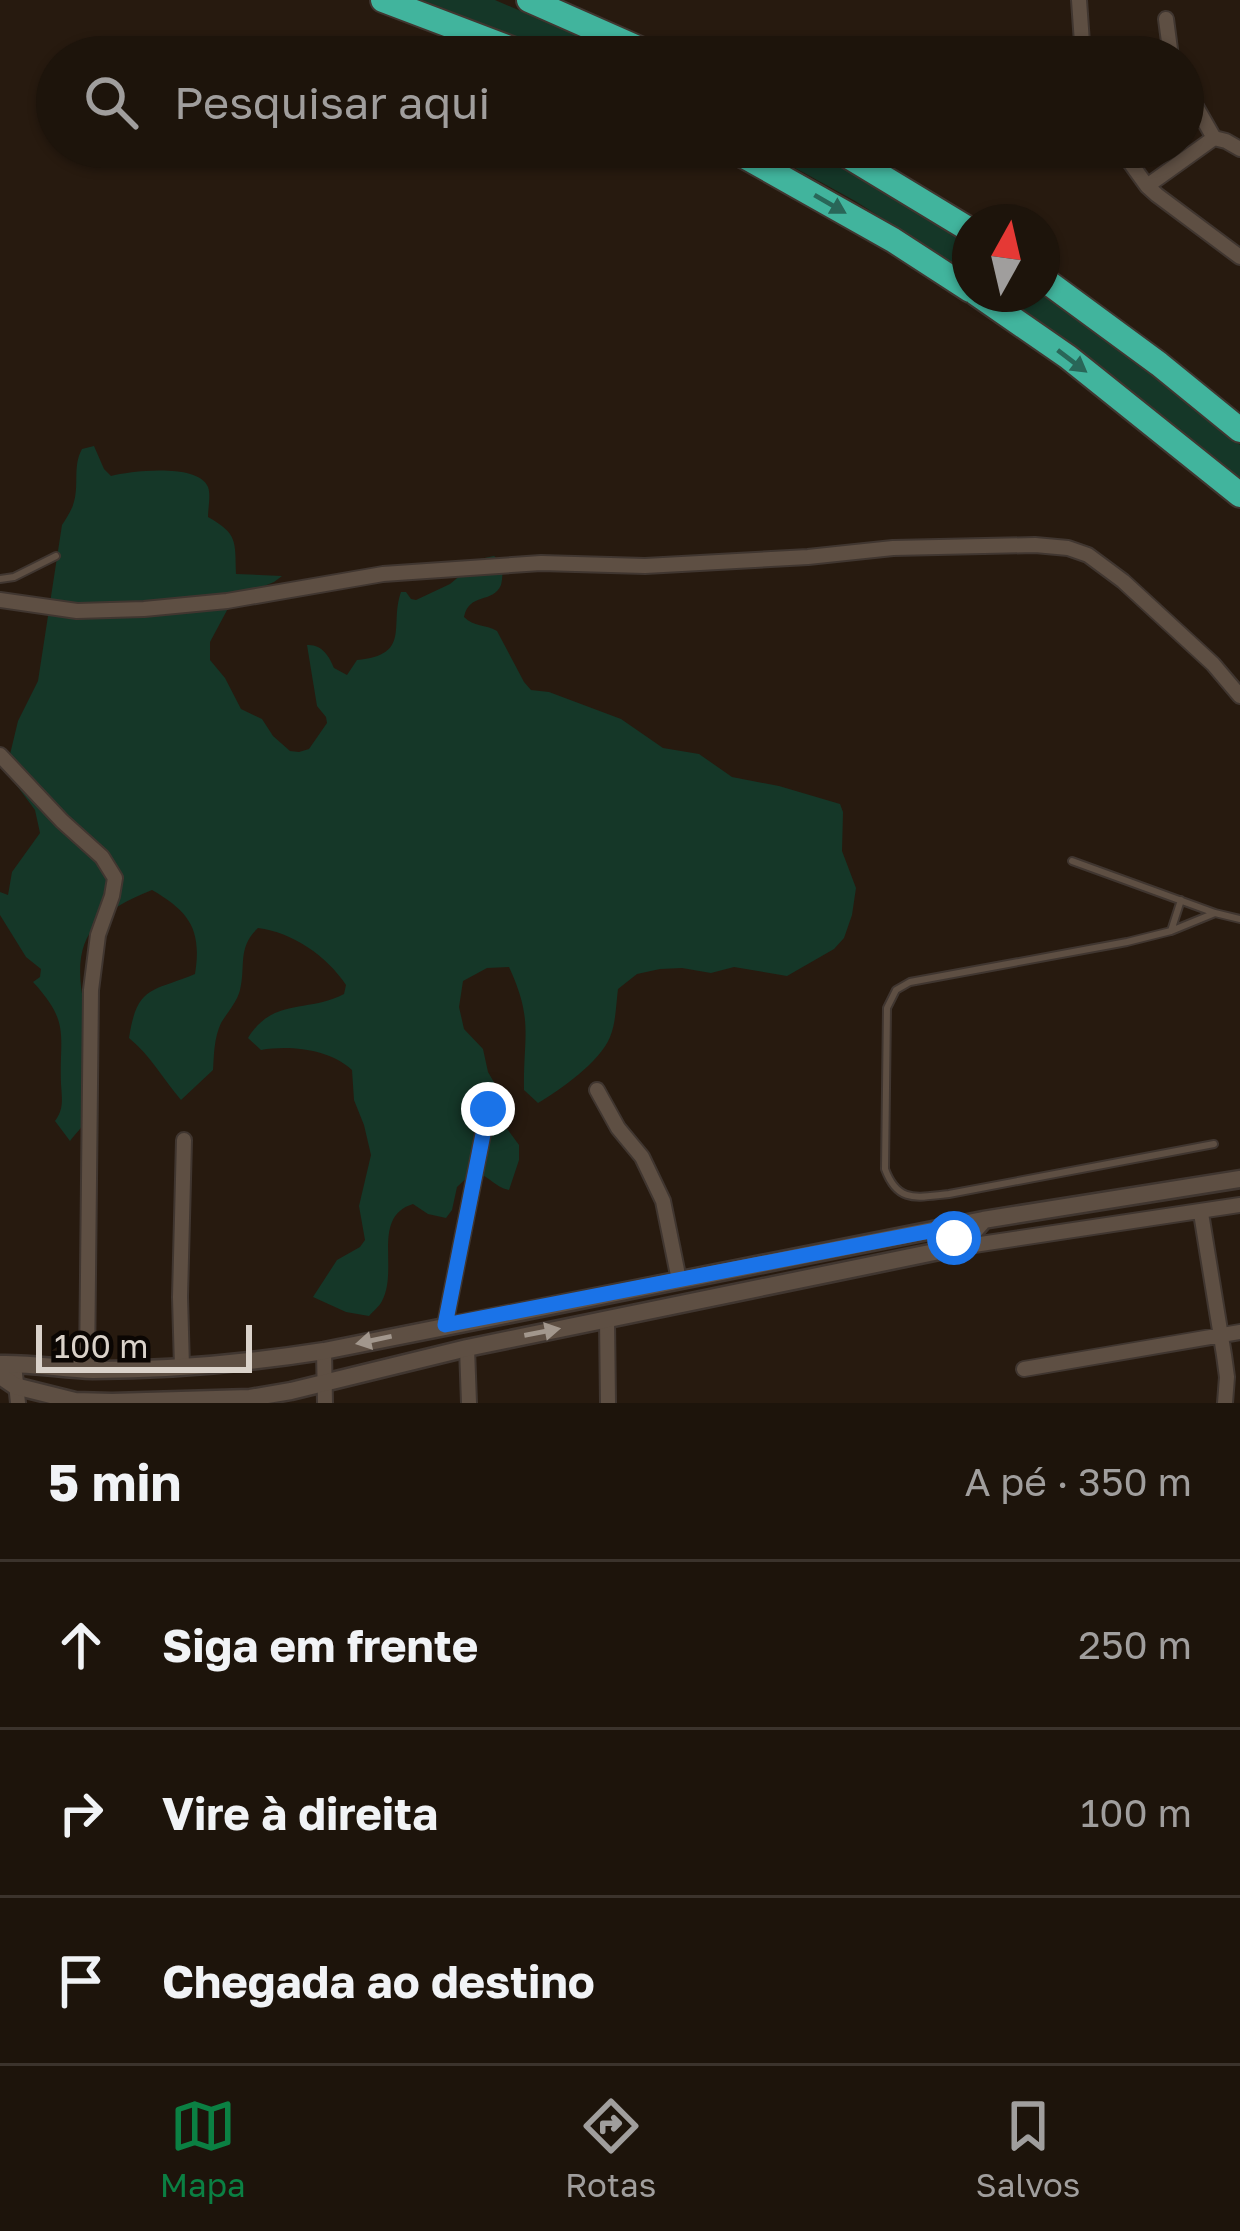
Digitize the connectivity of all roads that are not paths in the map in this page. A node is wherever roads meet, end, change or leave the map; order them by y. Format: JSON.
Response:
{"nodes":[{"id":1,"x":382,"y":0,"type":"edge"},
{"id":2,"x":529,"y":0,"type":"edge"},
{"id":3,"x":1079,"y":0,"type":"edge"},
{"id":4,"x":1166,"y":19,"type":"dead end"},
{"id":5,"x":477,"y":36,"type":"edge"},
{"id":6,"x":610,"y":36,"type":"edge"},
{"id":7,"x":1080,"y":36,"type":"edge"},
{"id":8,"x":1169,"y":36,"type":"edge"},
{"id":9,"x":1204,"y":121,"type":"edge"},
{"id":10,"x":1214,"y":138,"type":"junction"},
{"id":11,"x":1204,"y":145,"type":"edge"},
{"id":12,"x":1240,"y":148,"type":"edge"},
{"id":13,"x":766,"y":168,"type":"edge"},
{"id":14,"x":868,"y":168,"type":"edge"},
{"id":15,"x":1134,"y":168,"type":"edge"},
{"id":16,"x":1172,"y":168,"type":"edge"},
{"id":17,"x":1147,"y":186,"type":"junction"},
{"id":18,"x":952,"y":219,"type":"edge"},
{"id":19,"x":1240,"y":256,"type":"edge"},
{"id":20,"x":952,"y":278,"type":"edge"},
{"id":21,"x":1060,"y":291,"type":"edge"},
{"id":22,"x":1002,"y":312,"type":"edge"},
{"id":23,"x":1240,"y":430,"type":"edge"},
{"id":24,"x":1240,"y":495,"type":"edge"},
{"id":25,"x":56,"y":556,"type":"dead end"},
{"id":26,"x":0,"y":579,"type":"edge"},
{"id":27,"x":0,"y":600,"type":"edge"},
{"id":28,"x":1240,"y":696,"type":"edge"},
{"id":29,"x":0,"y":754,"type":"edge"},
{"id":30,"x":1072,"y":861,"type":"dead end"},
{"id":31,"x":1181,"y":900,"type":"junction"},
{"id":32,"x":1215,"y":913,"type":"junction"},
{"id":33,"x":1240,"y":920,"type":"edge"},
{"id":34,"x":1171,"y":931,"type":"junction"},
{"id":35,"x":597,"y":1090,"type":"dead end"},
{"id":36,"x":488,"y":1109,"type":"dead end"},
{"id":37,"x":184,"y":1139,"type":"dead end"},
{"id":38,"x":1214,"y":1144,"type":"dead end"},
{"id":39,"x":1240,"y":1179,"type":"edge"},
{"id":40,"x":1240,"y":1205,"type":"edge"},
{"id":41,"x":1201,"y":1213,"type":"junction"},
{"id":42,"x":983,"y":1220,"type":"junction"},
{"id":43,"x":956,"y":1226,"type":"junction"},
{"id":44,"x":948,"y":1249,"type":"junction"},
{"id":45,"x":679,"y":1280,"type":"junction"},
{"id":46,"x":607,"y":1319,"type":"junction"},
{"id":47,"x":445,"y":1325,"type":"junction"},
{"id":48,"x":1240,"y":1332,"type":"edge"},
{"id":49,"x":1221,"y":1336,"type":"junction"},
{"id":50,"x":467,"y":1348,"type":"junction"},
{"id":51,"x":324,"y":1351,"type":"junction"},
{"id":52,"x":182,"y":1367,"type":"junction"},
{"id":53,"x":1024,"y":1369,"type":"dead end"},
{"id":54,"x":87,"y":1370,"type":"junction"},
{"id":55,"x":9,"y":1379,"type":"edge"},
{"id":56,"x":325,"y":1383,"type":"junction"},
{"id":57,"x":326,"y":1403,"type":"edge"},
{"id":58,"x":469,"y":1403,"type":"edge"},
{"id":59,"x":608,"y":1403,"type":"edge"},
{"id":60,"x":1225,"y":1403,"type":"edge"}],
"edges":[{"from":1,"to":5,"type":"highway"},
{"from":2,"to":6,"type":"highway"},
{"from":3,"to":7,"type":"street"},
{"from":4,"to":8,"type":"street"},
{"from":9,"to":10,"type":"street"},
{"from":10,"to":11,"type":"street"},
{"from":10,"to":12,"type":"street"},
{"from":13,"to":20,"type":"highway","one_way":true},
{"from":14,"to":18,"type":"highway"},
{"from":15,"to":17,"type":"street"},
{"from":16,"to":17,"type":"street"},
{"from":17,"to":19,"type":"street"},
{"from":21,"to":23,"type":"highway"},
{"from":22,"to":24,"type":"highway","one_way":true},
{"from":25,"to":26,"type":"lane"},
{"from":27,"to":28,"type":"street"},
{"from":29,"to":54,"type":"street"},
{"from":30,"to":31,"type":"lane"},
{"from":31,"to":32,"type":"lane"},
{"from":31,"to":34,"type":"lane"},
{"from":32,"to":33,"type":"lane"},
{"from":32,"to":34,"type":"lane"},
{"from":34,"to":38,"type":"lane"},
{"from":35,"to":45,"type":"street"},
{"from":36,"to":47,"type":"street"},
{"from":37,"to":52,"type":"street"},
{"from":39,"to":42,"type":"street"},
{"from":40,"to":41,"type":"street"},
{"from":41,"to":44,"type":"street"},
{"from":41,"to":49,"type":"street"},
{"from":42,"to":43,"type":"street"},
{"from":42,"to":44,"type":"street"},
{"from":43,"to":44,"type":"street"},
{"from":43,"to":45,"type":"street"},
{"from":44,"to":46,"type":"street"},
{"from":45,"to":47,"type":"street"},
{"from":50,"to":46,"type":"street","one_way":true},
{"from":46,"to":59,"type":"street"},
{"from":47,"to":51,"type":"street","one_way":true},
{"from":48,"to":49,"type":"street"},
{"from":49,"to":53,"type":"street"},
{"from":49,"to":60,"type":"street"},
{"from":50,"to":56,"type":"street"},
{"from":50,"to":58,"type":"street"},
{"from":51,"to":52,"type":"street"},
{"from":51,"to":56,"type":"street"},
{"from":52,"to":54,"type":"street"},
{"from":54,"to":55,"type":"street"},
{"from":55,"to":56,"type":"street"},
{"from":56,"to":57,"type":"street"}]}
